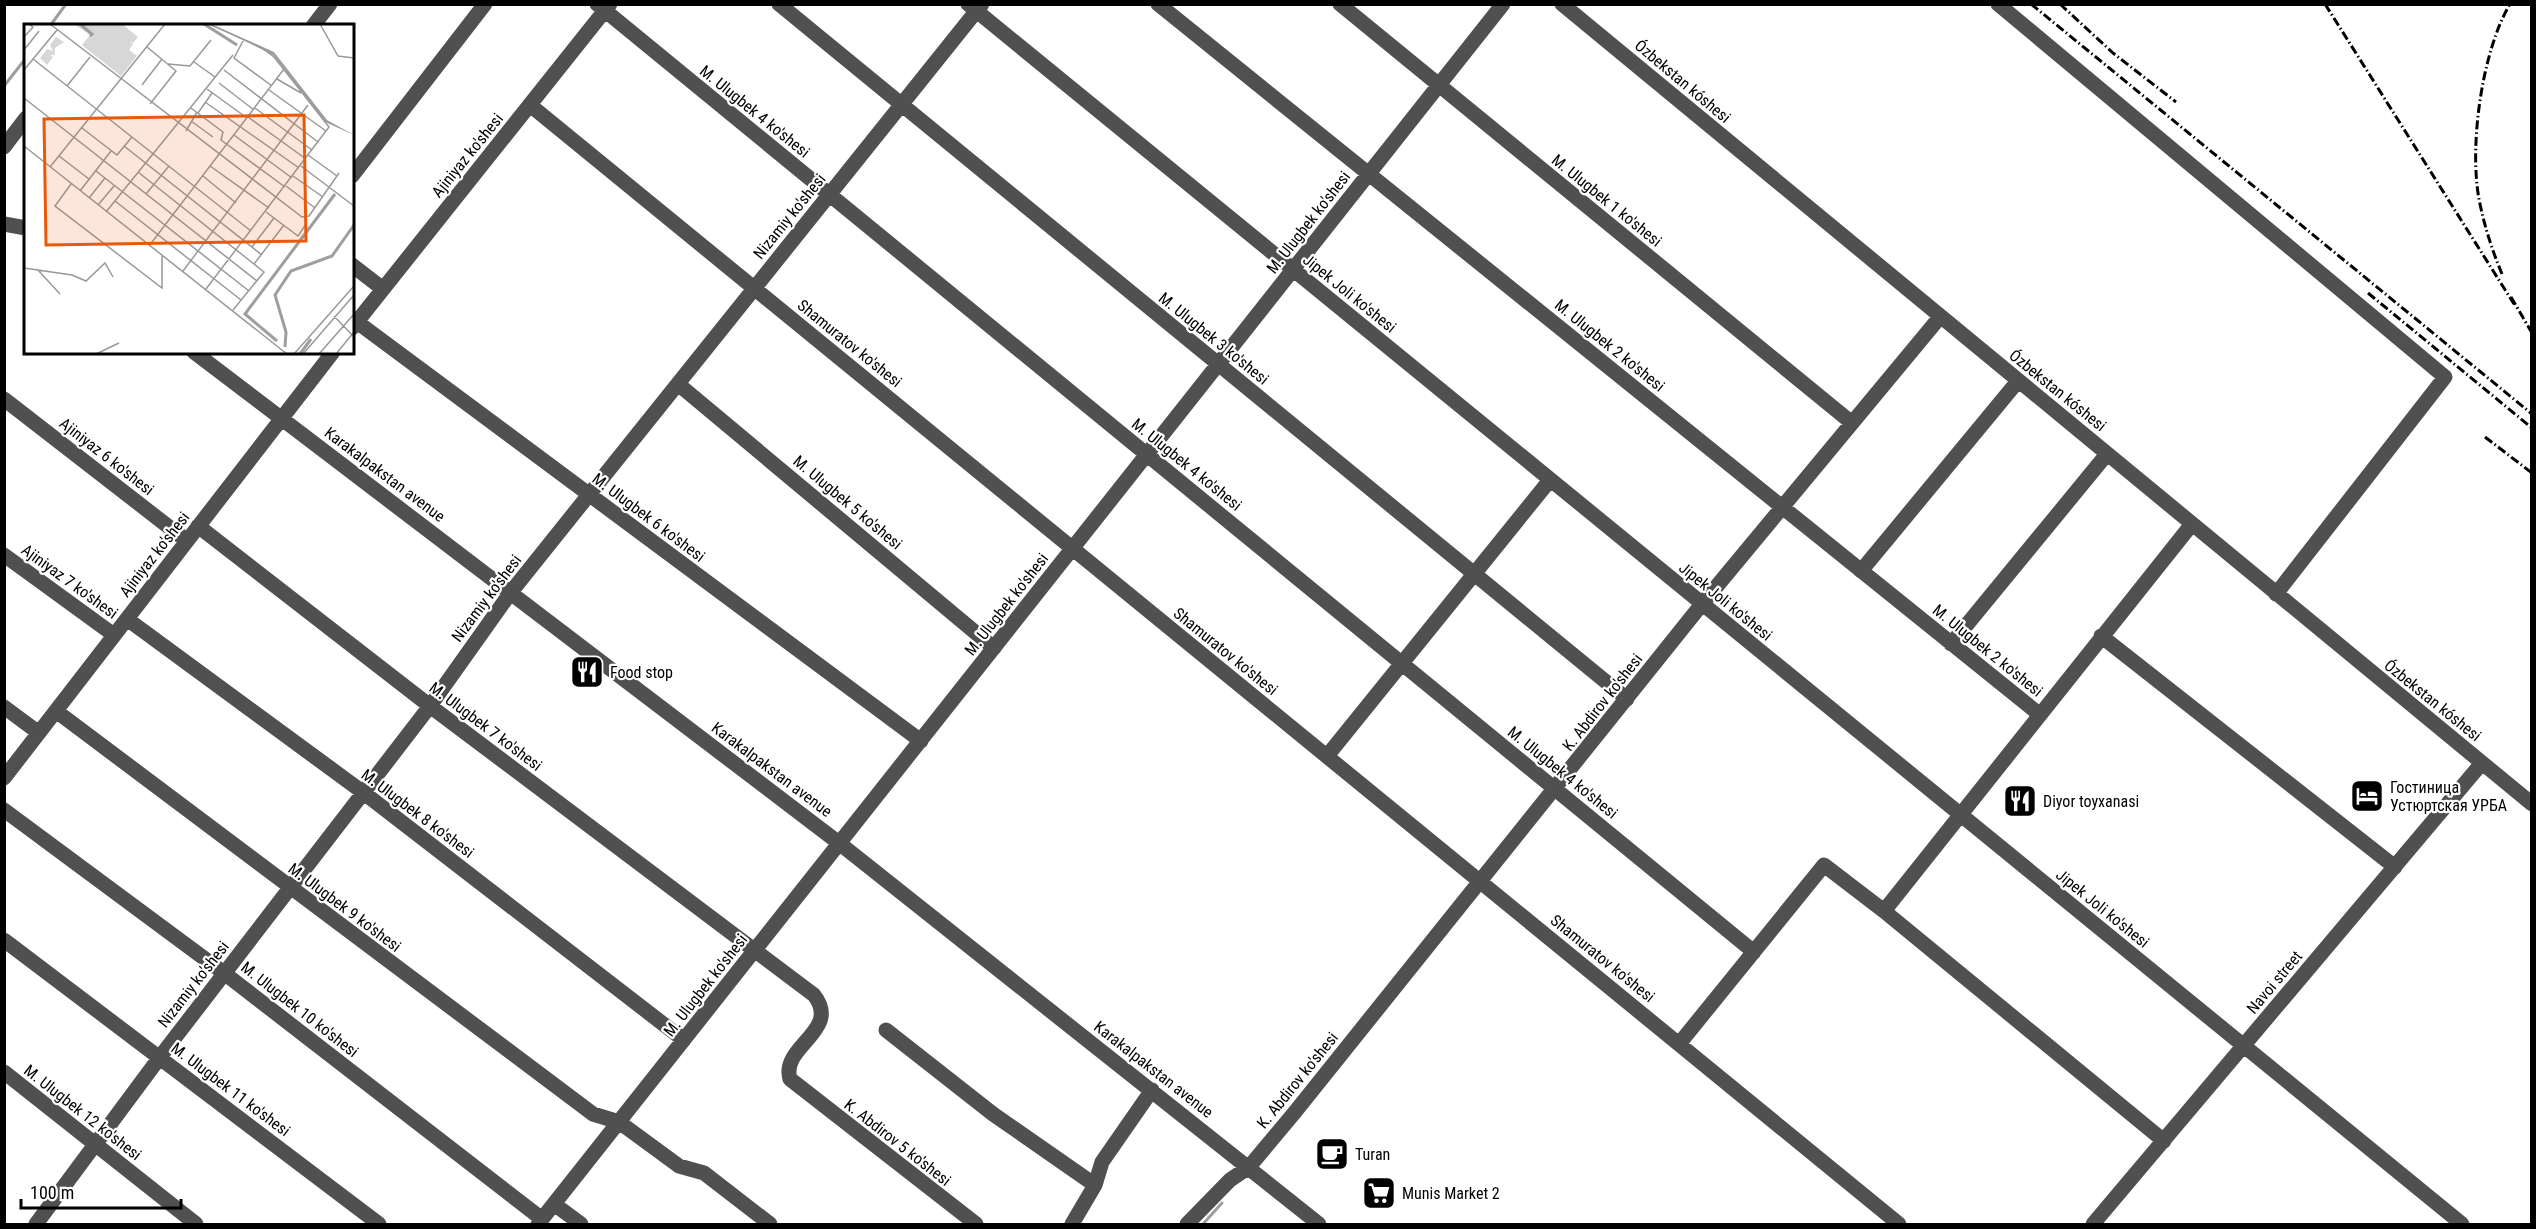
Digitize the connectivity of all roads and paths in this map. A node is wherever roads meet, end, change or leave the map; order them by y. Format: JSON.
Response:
{"nodes":[{"id":1,"x":330,"y":4,"type":"edge"},
{"id":2,"x":485,"y":4,"type":"edge"},
{"id":3,"x":779,"y":4,"type":"edge"},
{"id":4,"x":1158,"y":4,"type":"edge"},
{"id":5,"x":1340,"y":4,"type":"edge"},
{"id":6,"x":1503,"y":4,"type":"edge"},
{"id":7,"x":1562,"y":4,"type":"edge"},
{"id":8,"x":1998,"y":4,"type":"edge"},
{"id":9,"x":604,"y":7,"type":"edge"},
{"id":10,"x":975,"y":7,"type":"edge"},
{"id":11,"x":315,"y":24,"type":"edge"},
{"id":12,"x":1439,"y":85,"type":"junction"},
{"id":13,"x":530,"y":105,"type":"junction"},
{"id":14,"x":901,"y":105,"type":"junction"},
{"id":15,"x":24,"y":121,"type":"edge"},
{"id":16,"x":4,"y":147,"type":"edge"},
{"id":17,"x":354,"y":173,"type":"edge"},
{"id":18,"x":1369,"y":174,"type":"junction"},
{"id":19,"x":830,"y":195,"type":"junction"},
{"id":20,"x":354,"y":267,"type":"edge"},
{"id":21,"x":1293,"y":270,"type":"junction"},
{"id":22,"x":754,"y":288,"type":"junction"},
{"id":23,"x":383,"y":289,"type":"junction"},
{"id":24,"x":1940,"y":317,"type":"junction"},
{"id":25,"x":355,"y":325,"type":"edge"},
{"id":26,"x":197,"y":354,"type":"edge"},
{"id":27,"x":331,"y":354,"type":"edge"},
{"id":28,"x":1218,"y":364,"type":"junction"},
{"id":29,"x":2018,"y":381,"type":"junction"},
{"id":30,"x":678,"y":384,"type":"junction"},
{"id":31,"x":4,"y":399,"type":"edge"},
{"id":32,"x":282,"y":419,"type":"junction"},
{"id":33,"x":1852,"y":423,"type":"junction"},
{"id":34,"x":2107,"y":454,"type":"junction"},
{"id":35,"x":1147,"y":455,"type":"junction"},
{"id":36,"x":1550,"y":480,"type":"junction"},
{"id":37,"x":589,"y":495,"type":"junction"},
{"id":38,"x":1782,"y":507,"type":"junction"},
{"id":39,"x":2192,"y":524,"type":"junction"},
{"id":40,"x":198,"y":526,"type":"junction"},
{"id":41,"x":187,"y":541,"type":"junction"},
{"id":42,"x":1073,"y":549,"type":"junction"},
{"id":43,"x":4,"y":555,"type":"edge"},
{"id":44,"x":1861,"y":571,"type":"junction"},
{"id":45,"x":1474,"y":574,"type":"junction"},
{"id":46,"x":511,"y":592,"type":"junction"},
{"id":47,"x":2276,"y":594,"type":"junction"},
{"id":48,"x":1702,"y":604,"type":"junction"},
{"id":49,"x":127,"y":619,"type":"junction"},
{"id":50,"x":114,"y":635,"type":"junction"},
{"id":51,"x":2101,"y":636,"type":"junction"},
{"id":52,"x":1951,"y":644,"type":"junction"},
{"id":53,"x":994,"y":648,"type":"junction"},
{"id":54,"x":1402,"y":663,"type":"junction"},
{"id":55,"x":1627,"y":699,"type":"junction"},
{"id":56,"x":430,"y":706,"type":"junction"},
{"id":57,"x":4,"y":707,"type":"edge"},
{"id":58,"x":56,"y":711,"type":"junction"},
{"id":59,"x":2038,"y":714,"type":"junction"},
{"id":60,"x":39,"y":733,"type":"junction"},
{"id":61,"x":921,"y":741,"type":"junction"},
{"id":62,"x":1327,"y":756,"type":"junction"},
{"id":63,"x":2482,"y":763,"type":"junction"},
{"id":64,"x":4,"y":778,"type":"edge"},
{"id":65,"x":1556,"y":789,"type":"junction"},
{"id":66,"x":364,"y":793,"type":"junction"},
{"id":67,"x":2532,"y":804,"type":"edge"},
{"id":68,"x":4,"y":810,"type":"edge"},
{"id":69,"x":1960,"y":815,"type":"junction"},
{"id":70,"x":839,"y":843,"type":"junction"},
{"id":71,"x":2395,"y":867,"type":"junction"},
{"id":72,"x":1481,"y":882,"type":"junction"},
{"id":73,"x":290,"y":889,"type":"junction"},
{"id":74,"x":1884,"y":911,"type":"junction"},
{"id":75,"x":4,"y":940,"type":"edge"},
{"id":76,"x":755,"y":950,"type":"junction"},
{"id":77,"x":1754,"y":952,"type":"junction"},
{"id":78,"x":224,"y":973,"type":"junction"},
{"id":79,"x":886,"y":1030,"type":"dead end"},
{"id":80,"x":684,"y":1040,"type":"junction"},
{"id":81,"x":1679,"y":1044,"type":"junction"},
{"id":82,"x":2243,"y":1046,"type":"junction"},
{"id":83,"x":160,"y":1057,"type":"junction"},
{"id":84,"x":4,"y":1072,"type":"edge"},
{"id":85,"x":797,"y":1087,"type":"joint"},
{"id":86,"x":1152,"y":1090,"type":"junction"},
{"id":87,"x":619,"y":1122,"type":"junction"},
{"id":88,"x":2164,"y":1140,"type":"junction"},
{"id":89,"x":95,"y":1145,"type":"junction"},
{"id":90,"x":1249,"y":1167,"type":"junction"},
{"id":91,"x":1095,"y":1185,"type":"junction"},
{"id":92,"x":554,"y":1204,"type":"junction"},
{"id":93,"x":540,"y":1222,"type":"edge"},
{"id":94,"x":36,"y":1224,"type":"edge"},
{"id":95,"x":196,"y":1224,"type":"edge"},
{"id":96,"x":379,"y":1224,"type":"edge"},
{"id":97,"x":581,"y":1224,"type":"edge"},
{"id":98,"x":770,"y":1224,"type":"edge"},
{"id":99,"x":976,"y":1224,"type":"edge"},
{"id":100,"x":1072,"y":1224,"type":"edge"},
{"id":101,"x":1187,"y":1224,"type":"edge"},
{"id":102,"x":1319,"y":1224,"type":"edge"},
{"id":103,"x":1899,"y":1224,"type":"edge"},
{"id":104,"x":2093,"y":1224,"type":"edge"},
{"id":105,"x":2462,"y":1224,"type":"edge"}],
"edges":[{"from":1,"to":11,"type":"street"},
{"from":2,"to":17,"type":"street"},
{"from":3,"to":14,"type":"street","name":"M. Ulugbek 3 ko'shesi"},
{"from":4,"to":18,"type":"street","name":"M. Ulugbek 2 ko'shesi"},
{"from":5,"to":12,"type":"street","name":"M. Ulugbek 1 ko'shesi"},
{"from":6,"to":12,"type":"street","name":"M. Ulugbek ko'shesi"},
{"from":7,"to":24,"type":"street","name":"Ózbekstan kóshesi"},
{"from":8,"to":47,"type":"street"},
{"from":9,"to":13,"type":"street","name":"Ajiniyaz ko'shesi"},
{"from":9,"to":19,"type":"street","name":"M. Ulugbek 4 ko'shesi"},
{"from":10,"to":14,"type":"street","name":"Nizamiy ko'shesi"},
{"from":10,"to":21,"type":"street","name":"Jipek Joli ko'shesi"},
{"from":12,"to":18,"type":"street","name":"M. Ulugbek ko'shesi"},
{"from":12,"to":33,"type":"street","name":"M. Ulugbek 1 ko'shesi"},
{"from":13,"to":22,"type":"street","name":"Shamuratov ko'shesi"},
{"from":13,"to":23,"type":"street","name":"Ajiniyaz ko'shesi"},
{"from":14,"to":19,"type":"street","name":"Nizamiy ko'shesi"},
{"from":14,"to":28,"type":"street","name":"M. Ulugbek 3 ko'shesi"},
{"from":15,"to":16,"type":"street"},
{"from":18,"to":21,"type":"street","name":"M. Ulugbek ko'shesi"},
{"from":18,"to":38,"type":"street","name":"M. Ulugbek 2 ko'shesi"},
{"from":19,"to":22,"type":"street","name":"Nizamiy ko'shesi"},
{"from":19,"to":35,"type":"street","name":"M. Ulugbek 4 ko'shesi"},
{"from":20,"to":23,"type":"street"},
{"from":21,"to":28,"type":"street","name":"M. Ulugbek ko'shesi"},
{"from":21,"to":36,"type":"street","name":"Jipek Joli ko'shesi"},
{"from":22,"to":30,"type":"street","name":"Nizamiy ko'shesi"},
{"from":22,"to":42,"type":"street","name":"Shamuratov ko'shesi"},
{"from":23,"to":25,"type":"street","name":"Ajiniyaz ko'shesi"},
{"from":24,"to":29,"type":"street","name":"Ózbekstan kóshesi"},
{"from":24,"to":33,"type":"street","name":"K. Abdirov ko'shesi"},
{"from":25,"to":37,"type":"street","name":"M. Ulugbek 6 ko'shesi"},
{"from":26,"to":32,"type":"street","name":"Karakalpakstan avenue"},
{"from":27,"to":32,"type":"street","name":"Ajiniyaz ko'shesi"},
{"from":28,"to":35,"type":"street","name":"M. Ulugbek ko'shesi"},
{"from":28,"to":45,"type":"street","name":"M. Ulugbek 3 ko'shesi"},
{"from":29,"to":34,"type":"street","name":"Ózbekstan kóshesi"},
{"from":29,"to":44,"type":"street"},
{"from":30,"to":37,"type":"street","name":"Nizamiy ko'shesi"},
{"from":30,"to":53,"type":"street","name":"M. Ulugbek 5 ko'shesi"},
{"from":31,"to":41,"type":"street","name":"Ajiniyaz 6 ko'shesi"},
{"from":32,"to":40,"type":"street","name":"Ajiniyaz ko'shesi"},
{"from":32,"to":46,"type":"street","name":"Karakalpakstan avenue"},
{"from":33,"to":38,"type":"street","name":"K. Abdirov ko'shesi"},
{"from":34,"to":39,"type":"street","name":"Ózbekstan kóshesi"},
{"from":34,"to":52,"type":"street"},
{"from":35,"to":42,"type":"street","name":"M. Ulugbek ko'shesi"},
{"from":35,"to":54,"type":"street","name":"M. Ulugbek 4 ko'shesi"},
{"from":36,"to":45,"type":"street"},
{"from":36,"to":48,"type":"street","name":"Jipek Joli ko'shesi"},
{"from":37,"to":46,"type":"street","name":"Nizamiy ko'shesi"},
{"from":37,"to":61,"type":"street","name":"M. Ulugbek 6 ko'shesi"},
{"from":38,"to":44,"type":"street","name":"M. Ulugbek 2 ko'shesi"},
{"from":38,"to":48,"type":"street","name":"K. Abdirov ko'shesi"},
{"from":39,"to":47,"type":"street","name":"Ózbekstan kóshesi"},
{"from":39,"to":51,"type":"street"},
{"from":40,"to":41,"type":"street","name":"Ajiniyaz ko'shesi"},
{"from":40,"to":56,"type":"street","name":"M. Ulugbek 7 ko'shesi"},
{"from":41,"to":49,"type":"street","name":"Ajiniyaz ko'shesi"},
{"from":42,"to":53,"type":"street","name":"M. Ulugbek ko'shesi"},
{"from":42,"to":62,"type":"street","name":"Shamuratov ko'shesi"},
{"from":43,"to":50,"type":"street","name":"Ajiniyaz 7 ko'shesi"},
{"from":44,"to":52,"type":"street","name":"M. Ulugbek 2 ko'shesi"},
{"from":45,"to":54,"type":"street"},
{"from":45,"to":55,"type":"street","name":"M. Ulugbek 3 ko'shesi"},
{"from":46,"to":56,"type":"street","name":"Nizamiy ko'shesi"},
{"from":46,"to":70,"type":"street","name":"Karakalpakstan avenue"},
{"from":47,"to":63,"type":"street","name":"Ózbekstan kóshesi"},
{"from":48,"to":55,"type":"street","name":"K. Abdirov ko'shesi"},
{"from":48,"to":69,"type":"street","name":"Jipek Joli ko'shesi"},
{"from":49,"to":50,"type":"street","name":"Ajiniyaz ko'shesi"},
{"from":49,"to":66,"type":"street","name":"M. Ulugbek 8 ko'shesi"},
{"from":50,"to":58,"type":"street","name":"Ajiniyaz ko'shesi"},
{"from":51,"to":59,"type":"street"},
{"from":51,"to":71,"type":"street"},
{"from":52,"to":59,"type":"street","name":"M. Ulugbek 2 ko'shesi"},
{"from":53,"to":61,"type":"street","name":"M. Ulugbek ko'shesi"},
{"from":54,"to":62,"type":"street"},
{"from":54,"to":65,"type":"street","name":"M. Ulugbek 4 ko'shesi"},
{"from":55,"to":65,"type":"street","name":"K. Abdirov ko'shesi"},
{"from":56,"to":66,"type":"street","name":"Nizamiy ko'shesi"},
{"from":56,"to":76,"type":"street","name":"M. Ulugbek 7 ko'shesi"},
{"from":57,"to":60,"type":"street"},
{"from":58,"to":60,"type":"street","name":"Ajiniyaz ko'shesi"},
{"from":58,"to":73,"type":"street","name":"M. Ulugbek 9 ko'shesi"},
{"from":59,"to":69,"type":"street"},
{"from":60,"to":64,"type":"street","name":"Ajiniyaz ko'shesi"},
{"from":61,"to":70,"type":"street","name":"M. Ulugbek ko'shesi"},
{"from":62,"to":72,"type":"street","name":"Shamuratov ko'shesi"},
{"from":63,"to":67,"type":"street","name":"Ózbekstan kóshesi"},
{"from":63,"to":71,"type":"street","name":"Navoi street"},
{"from":65,"to":72,"type":"street","name":"K. Abdirov ko'shesi"},
{"from":65,"to":77,"type":"street","name":"M. Ulugbek 4 ko'shesi"},
{"from":66,"to":73,"type":"street","name":"Nizamiy ko'shesi"},
{"from":66,"to":80,"type":"street","name":"M. Ulugbek 8 ko'shesi"},
{"from":68,"to":78,"type":"street","name":"M. Ulugbek 10 ko'shesi"},
{"from":69,"to":74,"type":"street"},
{"from":69,"to":82,"type":"street","name":"Jipek Joli ko'shesi"},
{"from":70,"to":76,"type":"street","name":"M. Ulugbek ko'shesi"},
{"from":70,"to":86,"type":"street","name":"Karakalpakstan avenue"},
{"from":71,"to":82,"type":"street","name":"Navoi street"},
{"from":72,"to":81,"type":"street","name":"Shamuratov ko'shesi"},
{"from":72,"to":90,"type":"street","name":"K. Abdirov ko'shesi"},
{"from":73,"to":78,"type":"street","name":"Nizamiy ko'shesi"},
{"from":73,"to":87,"type":"street","name":"M. Ulugbek 9 ko'shesi"},
{"from":74,"to":77,"type":"street"},
{"from":74,"to":88,"type":"street"},
{"from":75,"to":83,"type":"street","name":"M. Ulugbek 11 ko'shesi"},
{"from":76,"to":80,"type":"street","name":"M. Ulugbek ko'shesi"},
{"from":76,"to":85,"type":"street","name":"M. Ulugbek 7 ko'shesi"},
{"from":77,"to":81,"type":"street"},
{"from":78,"to":83,"type":"street","name":"Nizamiy ko'shesi"},
{"from":78,"to":93,"type":"street","name":"M. Ulugbek 10 ko'shesi"},
{"from":79,"to":91,"type":"street"},
{"from":80,"to":87,"type":"street","name":"M. Ulugbek ko'shesi"},
{"from":81,"to":103,"type":"street","name":"Shamuratov ko'shesi"},
{"from":82,"to":88,"type":"street","name":"Navoi street"},
{"from":82,"to":105,"type":"street","name":"Jipek Joli ko'shesi"},
{"from":83,"to":89,"type":"street","name":"Nizamiy ko'shesi"},
{"from":83,"to":96,"type":"street","name":"M. Ulugbek 11 ko'shesi"},
{"from":84,"to":89,"type":"street","name":"M. Ulugbek 12 ko'shesi"},
{"from":85,"to":99,"type":"street","name":"K. Abdirov 5 ko'shesi"},
{"from":86,"to":90,"type":"street","name":"Karakalpakstan avenue"},
{"from":86,"to":91,"type":"street"},
{"from":87,"to":92,"type":"street","name":"M. Ulugbek ko'shesi"},
{"from":87,"to":98,"type":"street","name":"M. Ulugbek 9 ko'shesi"},
{"from":88,"to":104,"type":"street","name":"Navoi street"},
{"from":89,"to":94,"type":"street","name":"Nizamiy ko'shesi"},
{"from":89,"to":95,"type":"street","name":"M. Ulugbek 12 ko'shesi"},
{"from":90,"to":101,"type":"street","name":"K. Abdirov ko'shesi"},
{"from":90,"to":102,"type":"street","name":"Karakalpakstan avenue"},
{"from":91,"to":100,"type":"street"},
{"from":92,"to":93,"type":"street","name":"M. Ulugbek ko'shesi"},
{"from":92,"to":97,"type":"street"}]}
